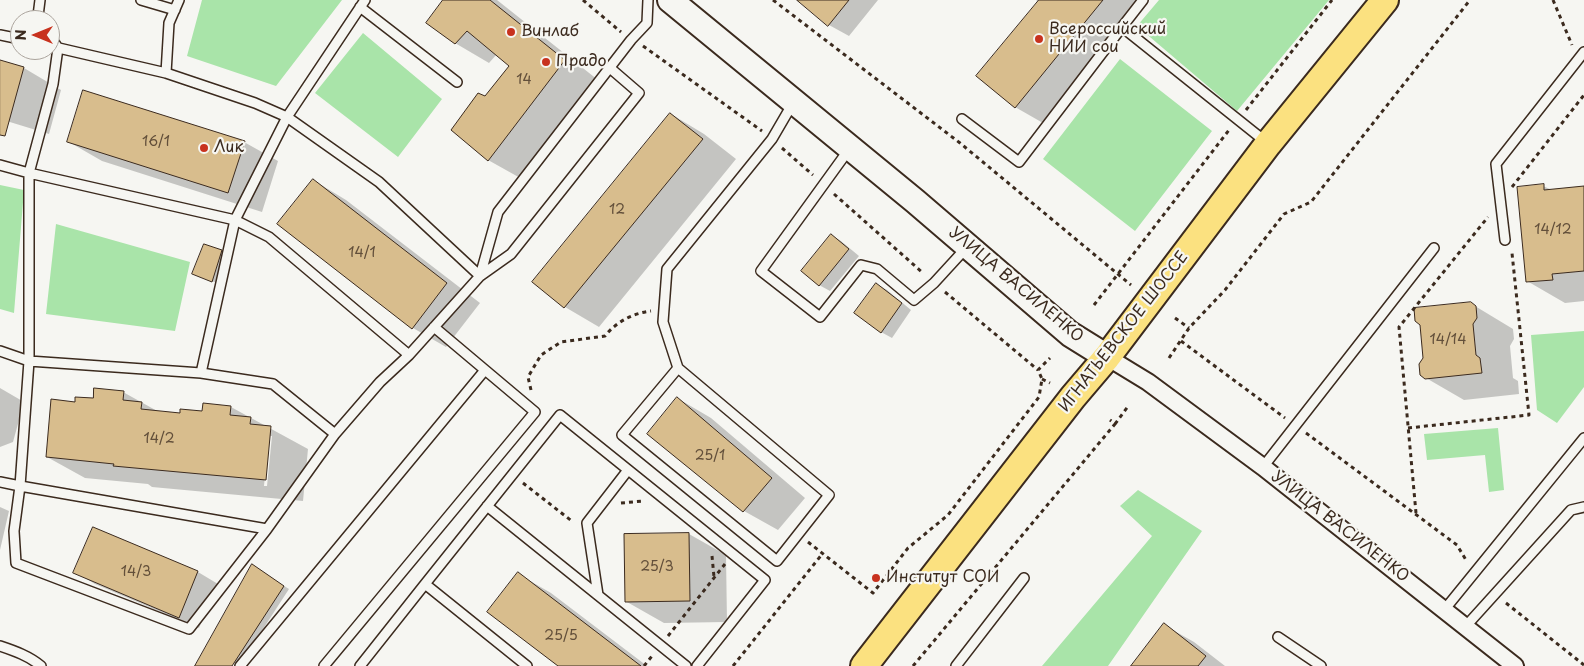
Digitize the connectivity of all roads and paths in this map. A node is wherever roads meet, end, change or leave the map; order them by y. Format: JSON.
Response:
{"nodes":[{"id":1,"x":141,"y":0,"type":"edge"},
{"id":2,"x":179,"y":0,"type":"edge"},
{"id":3,"x":648,"y":0,"type":"edge"},
{"id":4,"x":670,"y":0,"type":"edge"},
{"id":5,"x":772,"y":0,"type":"edge"},
{"id":6,"x":1143,"y":0,"type":"edge"},
{"id":7,"x":1332,"y":0,"type":"edge"},
{"id":8,"x":1385,"y":0,"type":"edge"},
{"id":9,"x":1470,"y":0,"type":"edge"},
{"id":10,"x":1553,"y":0,"type":"edge"},
{"id":11,"x":362,"y":4,"type":"edge"},
{"id":12,"x":175,"y":10,"type":"junction"},
{"id":13,"x":1122,"y":26,"type":"junction"},
{"id":14,"x":60,"y":48,"type":"edge"},
{"id":15,"x":1581,"y":56,"type":"edge"},
{"id":16,"x":54,"y":60,"type":"edge"},
{"id":17,"x":610,"y":68,"type":"junction"},
{"id":18,"x":166,"y":73,"type":"junction"},
{"id":19,"x":457,"y":82,"type":"dead end"},
{"id":20,"x":1584,"y":95,"type":"edge"},
{"id":21,"x":794,"y":101,"type":"junction"},
{"id":22,"x":287,"y":117,"type":"junction"},
{"id":23,"x":962,"y":119,"type":"dead end"},
{"id":24,"x":1237,"y":120,"type":"junction"},
{"id":25,"x":1268,"y":144,"type":"junction"},
{"id":26,"x":850,"y":148,"type":"junction"},
{"id":27,"x":0,"y":165,"type":"edge"},
{"id":28,"x":29,"y":173,"type":"junction"},
{"id":29,"x":1501,"y":201,"type":"junction"},
{"id":30,"x":235,"y":220,"type":"junction"},
{"id":31,"x":1505,"y":240,"type":"dead end"},
{"id":32,"x":968,"y":246,"type":"junction"},
{"id":33,"x":1434,"y":248,"type":"dead end"},
{"id":34,"x":1512,"y":252,"type":"dead end"},
{"id":35,"x":1117,"y":274,"type":"junction"},
{"id":36,"x":480,"y":276,"type":"junction"},
{"id":37,"x":1131,"y":285,"type":"dead end"},
{"id":38,"x":1094,"y":305,"type":"dead end"},
{"id":39,"x":664,"y":309,"type":"junction"},
{"id":40,"x":1175,"y":318,"type":"dead end"},
{"id":41,"x":434,"y":328,"type":"junction"},
{"id":42,"x":1189,"y":328,"type":"junction"},
{"id":43,"x":1181,"y":341,"type":"junction"},
{"id":44,"x":0,"y":351,"type":"edge"},
{"id":45,"x":409,"y":355,"type":"junction"},
{"id":46,"x":1107,"y":357,"type":"junction"},
{"id":47,"x":1050,"y":358,"type":"dead end"},
{"id":48,"x":1169,"y":358,"type":"dead end"},
{"id":49,"x":30,"y":361,"type":"junction"},
{"id":50,"x":678,"y":368,"type":"junction"},
{"id":51,"x":485,"y":370,"type":"junction"},
{"id":52,"x":201,"y":373,"type":"junction"},
{"id":53,"x":1042,"y":380,"type":"junction"},
{"id":54,"x":1050,"y":383,"type":"dead end"},
{"id":55,"x":1129,"y":405,"type":"dead end"},
{"id":56,"x":535,"y":412,"type":"junction"},
{"id":57,"x":1110,"y":420,"type":"dead end"},
{"id":58,"x":1114,"y":424,"type":"junction"},
{"id":59,"x":1296,"y":425,"type":"junction"},
{"id":60,"x":1408,"y":428,"type":"junction"},
{"id":61,"x":335,"y":434,"type":"junction"},
{"id":62,"x":1584,"y":438,"type":"edge"},
{"id":63,"x":1263,"y":467,"type":"junction"},
{"id":64,"x":628,"y":470,"type":"junction"},
{"id":65,"x":512,"y":474,"type":"junction"},
{"id":66,"x":0,"y":482,"type":"edge"},
{"id":67,"x":20,"y":486,"type":"junction"},
{"id":68,"x":666,"y":500,"type":"junction"},
{"id":69,"x":602,"y":503,"type":"junction"},
{"id":70,"x":487,"y":506,"type":"junction"},
{"id":71,"x":1584,"y":508,"type":"edge"},
{"id":72,"x":1416,"y":514,"type":"junction"},
{"id":73,"x":267,"y":529,"type":"junction"},
{"id":74,"x":799,"y":534,"type":"junction"},
{"id":75,"x":589,"y":535,"type":"junction"},
{"id":76,"x":823,"y":553,"type":"junction"},
{"id":77,"x":733,"y":554,"type":"junction"},
{"id":78,"x":1474,"y":574,"type":"junction"},
{"id":79,"x":1024,"y":578,"type":"dead end"},
{"id":80,"x":425,"y":584,"type":"junction"},
{"id":81,"x":1495,"y":594,"type":"junction"},
{"id":82,"x":598,"y":595,"type":"junction"},
{"id":83,"x":1445,"y":609,"type":"junction"},
{"id":84,"x":1466,"y":626,"type":"junction"},
{"id":85,"x":1278,"y":637,"type":"dead end"},
{"id":86,"x":660,"y":645,"type":"junction"},
{"id":87,"x":0,"y":646,"type":"edge"},
{"id":88,"x":1584,"y":665,"type":"edge"},
{"id":89,"x":41,"y":666,"type":"edge"},
{"id":90,"x":240,"y":666,"type":"edge"},
{"id":91,"x":324,"y":666,"type":"edge"},
{"id":92,"x":360,"y":666,"type":"edge"},
{"id":93,"x":526,"y":666,"type":"edge"},
{"id":94,"x":644,"y":666,"type":"edge"},
{"id":95,"x":686,"y":666,"type":"edge"},
{"id":96,"x":697,"y":666,"type":"edge"},
{"id":97,"x":733,"y":666,"type":"edge"},
{"id":98,"x":864,"y":666,"type":"edge"},
{"id":99,"x":913,"y":666,"type":"edge"},
{"id":100,"x":956,"y":666,"type":"edge"},
{"id":101,"x":1321,"y":666,"type":"edge"},
{"id":102,"x":1515,"y":666,"type":"edge"}],
"edges":[{"from":1,"to":12,"type":"lane"},
{"from":2,"to":12,"type":"lane"},
{"from":3,"to":17,"type":"lane"},
{"from":4,"to":21,"type":"main road","name":"УЛИЦА ВАСИЛЕНКО"},
{"from":5,"to":35,"type":"path"},
{"from":6,"to":13,"type":"lane"},
{"from":7,"to":24,"type":"path"},
{"from":8,"to":25,"type":"main road","name":"ИГНАТЬЕВСКОЕ ШОССЕ"},
{"from":9,"to":42,"type":"path"},
{"from":10,"to":15,"type":"path"},
{"from":11,"to":19,"type":"lane"},
{"from":11,"to":22,"type":"lane"},
{"from":12,"to":18,"type":"lane"},
{"from":13,"to":23,"type":"lane"},
{"from":13,"to":24,"type":"lane"},
{"from":14,"to":18,"type":"lane"},
{"from":15,"to":29,"type":"lane"},
{"from":16,"to":28,"type":"lane"},
{"from":17,"to":36,"type":"lane"},
{"from":17,"to":36,"type":"lane"},
{"from":18,"to":22,"type":"lane"},
{"from":20,"to":29,"type":"path"},
{"from":21,"to":26,"type":"main road","name":"УЛИЦА ВАСИЛЕНКО"},
{"from":21,"to":39,"type":"lane"},
{"from":22,"to":30,"type":"lane"},
{"from":22,"to":36,"type":"lane"},
{"from":24,"to":25,"type":"lane"},
{"from":24,"to":35,"type":"path"},
{"from":25,"to":46,"type":"main road","name":"ИГНАТЬЕВСКОЕ ШОССЕ"},
{"from":26,"to":32,"type":"main road","name":"УЛИЦА ВАСИЛЕНКО"},
{"from":26,"to":32,"type":"lane"},
{"from":27,"to":28,"type":"lane"},
{"from":28,"to":30,"type":"lane"},
{"from":28,"to":49,"type":"lane"},
{"from":29,"to":31,"type":"lane"},
{"from":29,"to":60,"type":"path"},
{"from":30,"to":45,"type":"lane"},
{"from":30,"to":52,"type":"lane"},
{"from":32,"to":46,"type":"main road","name":"УЛИЦА ВАСИЛЕНКО"},
{"from":33,"to":59,"type":"lane"},
{"from":34,"to":60,"type":"path"},
{"from":35,"to":37,"type":"path"},
{"from":35,"to":38,"type":"path"},
{"from":36,"to":41,"type":"lane"},
{"from":39,"to":50,"type":"lane"},
{"from":39,"to":56,"type":"path"},
{"from":40,"to":42,"type":"path"},
{"from":41,"to":45,"type":"lane"},
{"from":41,"to":51,"type":"lane"},
{"from":42,"to":43,"type":"path"},
{"from":43,"to":48,"type":"path"},
{"from":43,"to":59,"type":"path"},
{"from":44,"to":49,"type":"lane"},
{"from":45,"to":61,"type":"lane"},
{"from":46,"to":63,"type":"street","name":"УЛИЦА ВАСИЛЕНКО"},
{"from":46,"to":98,"type":"main road","name":"ИГНАТЬЕВСКОЕ ШОССЕ"},
{"from":47,"to":53,"type":"path"},
{"from":49,"to":52,"type":"lane"},
{"from":49,"to":67,"type":"lane"},
{"from":50,"to":74,"type":"lane"},
{"from":50,"to":74,"type":"lane"},
{"from":51,"to":56,"type":"lane"},
{"from":51,"to":90,"type":"lane"},
{"from":52,"to":61,"type":"lane"},
{"from":53,"to":54,"type":"path"},
{"from":53,"to":76,"type":"path"},
{"from":55,"to":58,"type":"path"},
{"from":56,"to":91,"type":"lane"},
{"from":57,"to":58,"type":"path"},
{"from":58,"to":99,"type":"path"},
{"from":59,"to":63,"type":"lane"},
{"from":59,"to":72,"type":"path"},
{"from":60,"to":72,"type":"path"},
{"from":61,"to":73,"type":"lane"},
{"from":62,"to":78,"type":"lane"},
{"from":63,"to":83,"type":"street","name":"УЛИЦА ВАСИЛЕНКО"},
{"from":64,"to":65,"type":"lane"},
{"from":64,"to":68,"type":"lane"},
{"from":64,"to":69,"type":"lane"},
{"from":65,"to":70,"type":"lane"},
{"from":65,"to":75,"type":"path"},
{"from":66,"to":67,"type":"lane"},
{"from":67,"to":73,"type":"lane"},
{"from":67,"to":73,"type":"lane"},
{"from":68,"to":69,"type":"path"},
{"from":68,"to":77,"type":"lane"},
{"from":69,"to":75,"type":"lane"},
{"from":70,"to":80,"type":"lane"},
{"from":70,"to":82,"type":"lane"},
{"from":71,"to":81,"type":"lane"},
{"from":72,"to":78,"type":"path"},
{"from":74,"to":76,"type":"path"},
{"from":75,"to":82,"type":"lane"},
{"from":76,"to":97,"type":"path"},
{"from":77,"to":86,"type":"path"},
{"from":77,"to":96,"type":"lane"},
{"from":78,"to":83,"type":"lane"},
{"from":79,"to":100,"type":"lane"},
{"from":80,"to":92,"type":"lane"},
{"from":80,"to":93,"type":"lane"},
{"from":81,"to":84,"type":"lane"},
{"from":81,"to":88,"type":"path"},
{"from":82,"to":86,"type":"lane"},
{"from":83,"to":84,"type":"street","name":"УЛИЦА ВАСИЛЕНКО"},
{"from":84,"to":102,"type":"street","name":"УЛИЦА ВАСИЛЕНКО"},
{"from":85,"to":101,"type":"lane"},
{"from":86,"to":94,"type":"path"},
{"from":86,"to":95,"type":"lane"},
{"from":87,"to":89,"type":"lane"}]}
